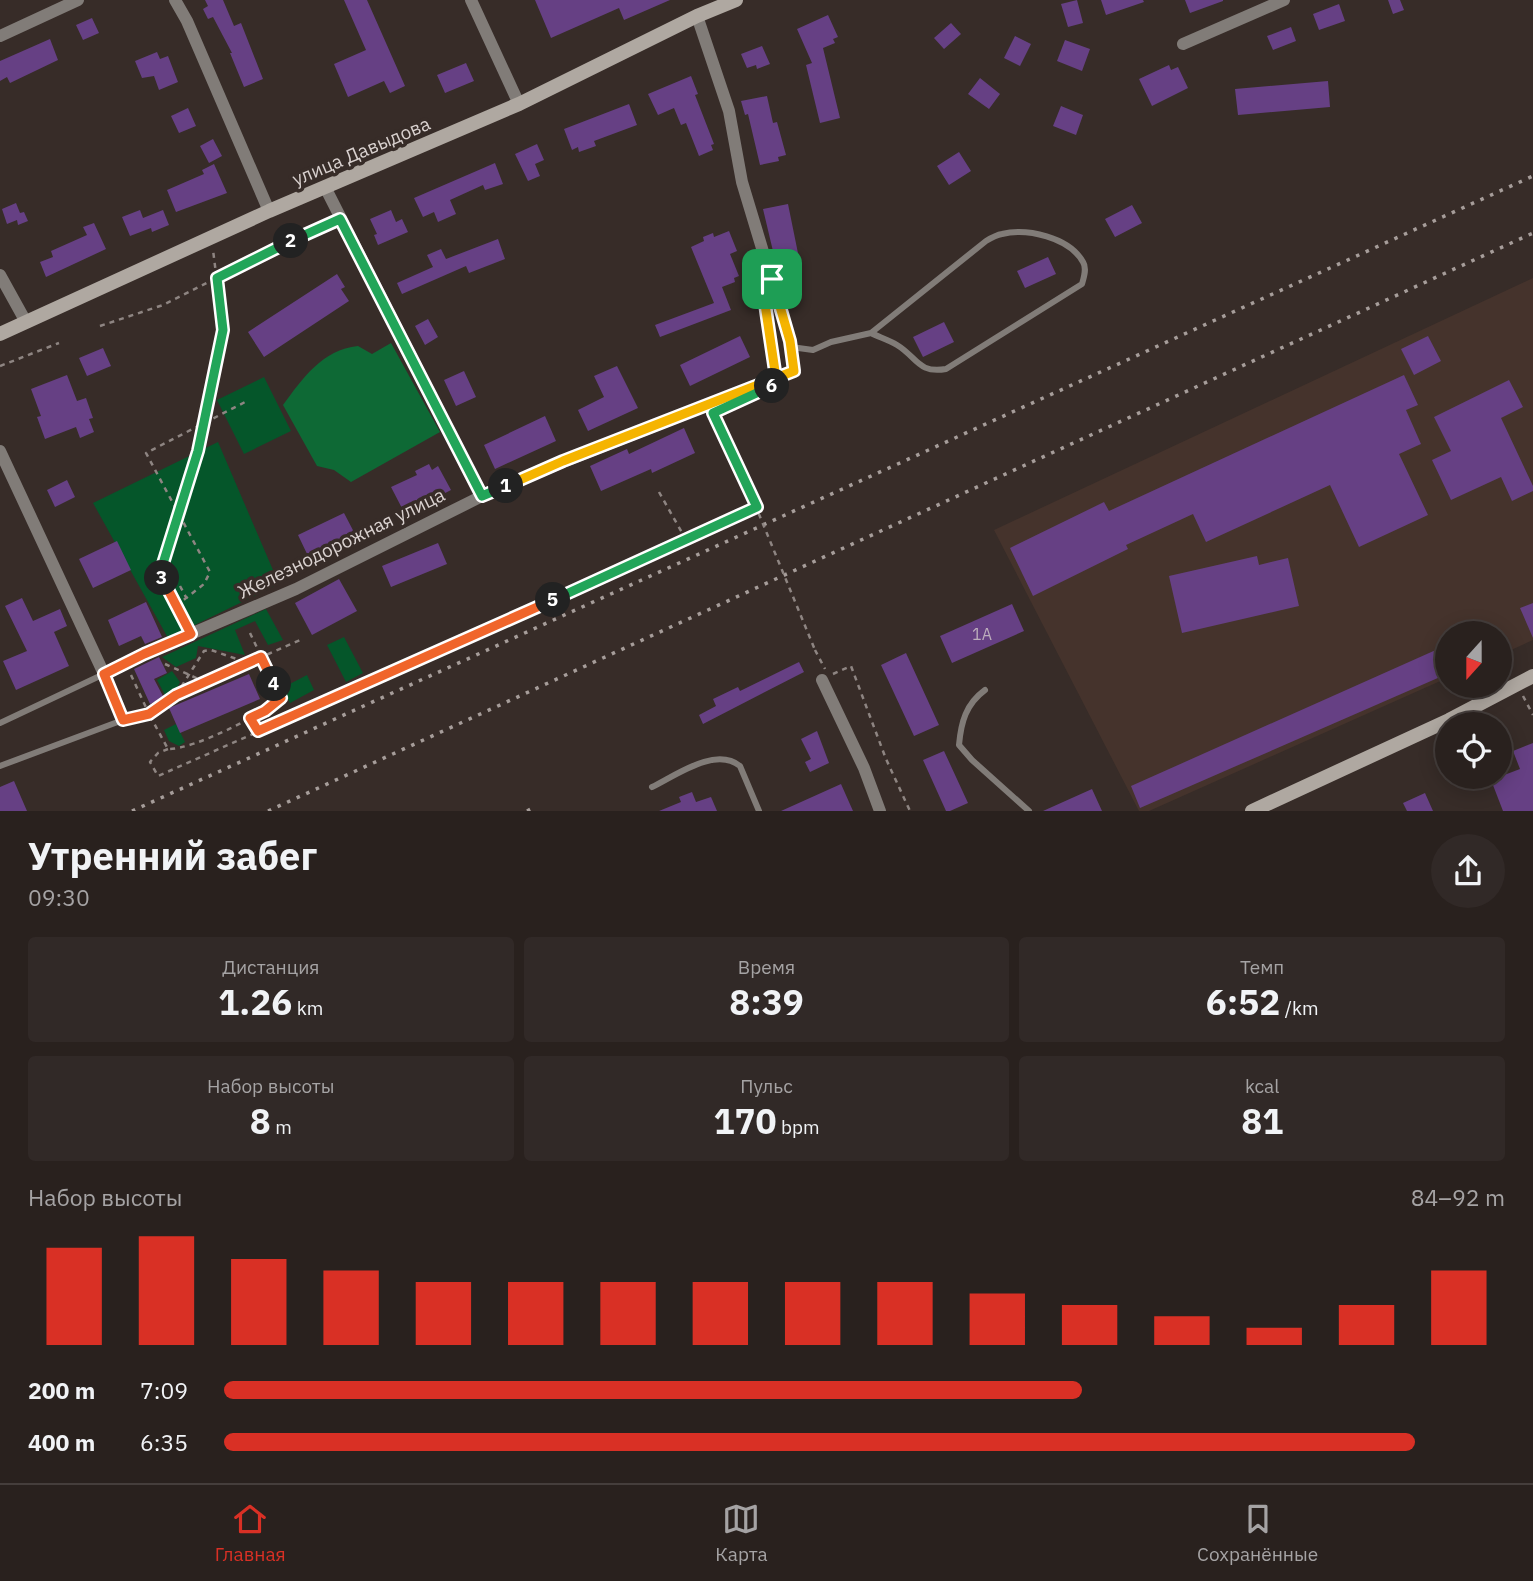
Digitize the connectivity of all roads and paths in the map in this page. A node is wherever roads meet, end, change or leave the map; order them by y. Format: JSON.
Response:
{"nodes":[{"id":1,"x":78,"y":0,"type":"edge"},
{"id":2,"x":175,"y":0,"type":"edge"},
{"id":3,"x":471,"y":0,"type":"edge"},
{"id":4,"x":736,"y":0,"type":"edge"},
{"id":5,"x":1284,"y":0,"type":"edge"},
{"id":6,"x":697,"y":16,"type":"junction"},
{"id":7,"x":0,"y":36,"type":"edge"},
{"id":8,"x":1183,"y":44,"type":"dead end"},
{"id":9,"x":519,"y":104,"type":"junction"},
{"id":10,"x":325,"y":187,"type":"junction"},
{"id":11,"x":269,"y":211,"type":"junction"},
{"id":12,"x":340,"y":219,"type":"junction"},
{"id":13,"x":212,"y":239,"type":"dead end"},
{"id":14,"x":0,"y":275,"type":"edge"},
{"id":15,"x":217,"y":278,"type":"junction"},
{"id":16,"x":765,"y":304,"type":"dead end"},
{"id":17,"x":26,"y":322,"type":"junction"},
{"id":18,"x":100,"y":326,"type":"dead end"},
{"id":19,"x":871,"y":333,"type":"junction"},
{"id":20,"x":0,"y":334,"type":"edge"},
{"id":21,"x":59,"y":343,"type":"dead end"},
{"id":22,"x":791,"y":347,"type":"junction"},
{"id":23,"x":0,"y":366,"type":"edge"},
{"id":24,"x":776,"y":378,"type":"junction"},
{"id":25,"x":247,"y":401,"type":"dead end"},
{"id":26,"x":721,"y":409,"type":"dead end"},
{"id":27,"x":205,"y":421,"type":"junction"},
{"id":28,"x":0,"y":451,"type":"edge"},
{"id":29,"x":659,"y":492,"type":"dead end"},
{"id":30,"x":482,"y":496,"type":"junction"},
{"id":31,"x":757,"y":507,"type":"junction"},
{"id":32,"x":179,"y":515,"type":"junction"},
{"id":33,"x":685,"y":539,"type":"junction"},
{"id":34,"x":180,"y":586,"type":"dead end"},
{"id":35,"x":187,"y":598,"type":"junction"},
{"id":36,"x":176,"y":607,"type":"junction"},
{"id":37,"x":250,"y":633,"type":"dead end"},
{"id":38,"x":191,"y":634,"type":"junction"},
{"id":39,"x":300,"y":640,"type":"dead end"},
{"id":40,"x":261,"y":657,"type":"junction"},
{"id":41,"x":125,"y":663,"type":"junction"},
{"id":42,"x":248,"y":663,"type":"junction"},
{"id":43,"x":165,"y":664,"type":"dead end"},
{"id":44,"x":104,"y":674,"type":"junction"},
{"id":45,"x":188,"y":674,"type":"junction"},
{"id":46,"x":1533,"y":676,"type":"edge"},
{"id":47,"x":825,"y":678,"type":"junction"},
{"id":48,"x":205,"y":681,"type":"junction"},
{"id":49,"x":1517,"y":684,"type":"junction"},
{"id":50,"x":985,"y":690,"type":"dead end"},
{"id":51,"x":176,"y":695,"type":"junction"},
{"id":52,"x":149,"y":714,"type":"junction"},
{"id":53,"x":1533,"y":715,"type":"edge"},
{"id":54,"x":250,"y":718,"type":"junction"},
{"id":55,"x":123,"y":720,"type":"junction"},
{"id":56,"x":0,"y":723,"type":"edge"},
{"id":57,"x":258,"y":731,"type":"junction"},
{"id":58,"x":168,"y":749,"type":"junction"},
{"id":59,"x":0,"y":766,"type":"edge"},
{"id":60,"x":652,"y":787,"type":"dead end"},
{"id":61,"x":759,"y":811,"type":"edge"},
{"id":62,"x":880,"y":811,"type":"edge"},
{"id":63,"x":910,"y":811,"type":"edge"},
{"id":64,"x":1030,"y":811,"type":"edge"},
{"id":65,"x":1252,"y":811,"type":"edge"}],
"edges":[{"from":1,"to":7,"type":"street"},
{"from":2,"to":11,"type":"street"},
{"from":3,"to":9,"type":"street"},
{"from":4,"to":6,"type":"main road","name":"улица Давыдова"},
{"from":5,"to":8,"type":"street"},
{"from":6,"to":9,"type":"main road","name":"улица Давыдова"},
{"from":6,"to":22,"type":"street"},
{"from":9,"to":10,"type":"main road","name":"улица Давыдова"},
{"from":10,"to":11,"type":"main road","name":"улица Давыдова"},
{"from":10,"to":12,"type":"street"},
{"from":11,"to":17,"type":"main road","name":"улица Давыдова"},
{"from":12,"to":15,"type":"path"},
{"from":12,"to":30,"type":"street"},
{"from":13,"to":15,"type":"path"},
{"from":14,"to":17,"type":"street"},
{"from":15,"to":18,"type":"path"},
{"from":15,"to":27,"type":"path"},
{"from":16,"to":24,"type":"path"},
{"from":17,"to":20,"type":"main road","name":"улица Давыдова"},
{"from":19,"to":19,"type":"lane"},
{"from":19,"to":22,"type":"lane"},
{"from":21,"to":23,"type":"path"},
{"from":22,"to":24,"type":"street"},
{"from":24,"to":30,"type":"street","name":"Железнодорожная улица"},
{"from":25,"to":27,"type":"path"},
{"from":26,"to":31,"type":"path","bridge":true},
{"from":27,"to":32,"type":"path"},
{"from":27,"to":32,"type":"path"},
{"from":28,"to":44,"type":"street"},
{"from":29,"to":33,"type":"path"},
{"from":30,"to":38,"type":"street","name":"Железнодорожная улица"},
{"from":31,"to":33,"type":"path"},
{"from":31,"to":47,"type":"path","bridge":true},
{"from":32,"to":35,"type":"path"},
{"from":32,"to":36,"type":"path"},
{"from":33,"to":57,"type":"path"},
{"from":34,"to":35,"type":"path"},
{"from":35,"to":36,"type":"path"},
{"from":36,"to":38,"type":"path"},
{"from":37,"to":40,"type":"path"},
{"from":38,"to":41,"type":"street","name":"Железнодорожная улица"},
{"from":39,"to":40,"type":"path"},
{"from":40,"to":42,"type":"path"},
{"from":40,"to":54,"type":"path"},
{"from":41,"to":44,"type":"street","name":"Железнодорожная улица"},
{"from":41,"to":52,"type":"path"},
{"from":42,"to":45,"type":"path"},
{"from":42,"to":48,"type":"path"},
{"from":43,"to":45,"type":"path"},
{"from":44,"to":55,"type":"lane"},
{"from":44,"to":56,"type":"lane"},
{"from":45,"to":48,"type":"path"},
{"from":45,"to":51,"type":"path"},
{"from":46,"to":49,"type":"main road"},
{"from":47,"to":62,"type":"street"},
{"from":47,"to":63,"type":"path"},
{"from":48,"to":51,"type":"path"},
{"from":49,"to":53,"type":"path"},
{"from":49,"to":65,"type":"main road"},
{"from":50,"to":64,"type":"lane"},
{"from":51,"to":52,"type":"path"},
{"from":52,"to":55,"type":"path"},
{"from":52,"to":58,"type":"path"},
{"from":54,"to":57,"type":"path"},
{"from":54,"to":58,"type":"path"},
{"from":55,"to":59,"type":"lane"},
{"from":57,"to":58,"type":"path"},
{"from":60,"to":61,"type":"lane"}]}
